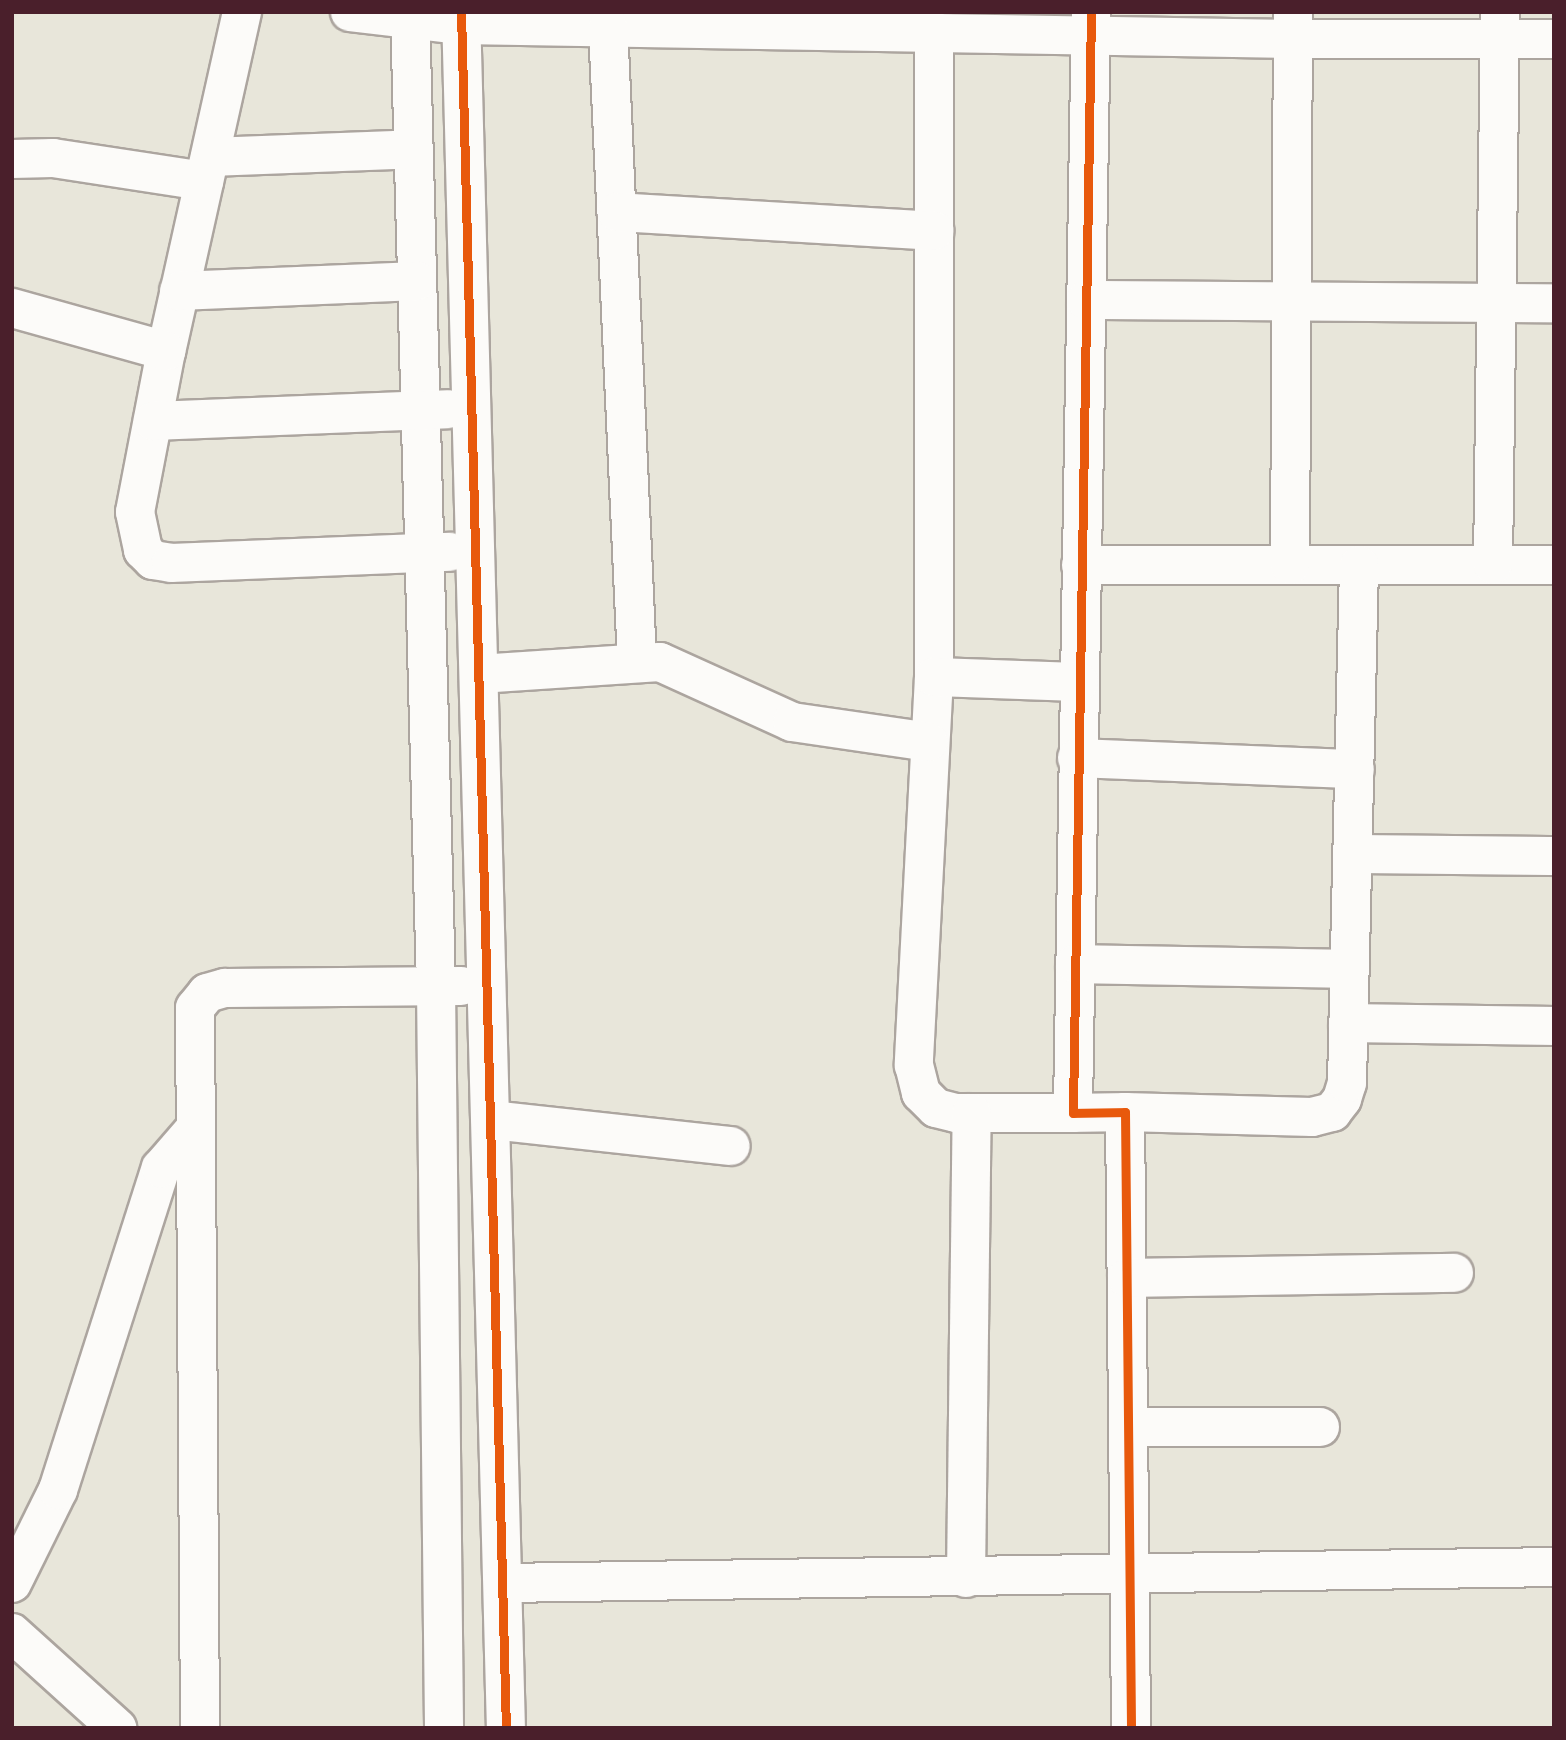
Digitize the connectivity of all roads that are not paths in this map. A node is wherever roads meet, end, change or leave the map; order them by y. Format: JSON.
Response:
{"nodes":[{"id":1,"x":242,"y":12,"type":"edge"},
{"id":2,"x":350,"y":12,"type":"edge"},
{"id":3,"x":410,"y":16,"type":"edge"},
{"id":4,"x":461,"y":19,"type":"edge"},
{"id":5,"x":1091,"y":23,"type":"edge"},
{"id":6,"x":1293,"y":26,"type":"edge"},
{"id":7,"x":1500,"y":26,"type":"edge"},
{"id":8,"x":608,"y":27,"type":"junction"},
{"id":9,"x":934,"y":32,"type":"junction"},
{"id":10,"x":1554,"y":39,"type":"edge"},
{"id":11,"x":414,"y":149,"type":"junction"},
{"id":12,"x":12,"y":159,"type":"edge"},
{"id":13,"x":207,"y":169,"type":"junction"},
{"id":14,"x":617,"y":212,"type":"junction"},
{"id":15,"x":934,"y":232,"type":"junction"},
{"id":16,"x":418,"y":281,"type":"junction"},
{"id":17,"x":179,"y":291,"type":"junction"},
{"id":18,"x":1086,"y":299,"type":"junction"},
{"id":19,"x":1292,"y":301,"type":"junction"},
{"id":20,"x":1496,"y":303,"type":"junction"},
{"id":21,"x":1554,"y":303,"type":"edge"},
{"id":22,"x":12,"y":308,"type":"edge"},
{"id":23,"x":166,"y":351,"type":"junction"},
{"id":24,"x":421,"y":409,"type":"junction"},
{"id":25,"x":471,"y":409,"type":"junction"},
{"id":26,"x":153,"y":421,"type":"junction"},
{"id":27,"x":475,"y":552,"type":"junction"},
{"id":28,"x":425,"y":553,"type":"junction"},
{"id":29,"x":1081,"y":565,"type":"junction"},
{"id":30,"x":1290,"y":565,"type":"junction"},
{"id":31,"x":1359,"y":565,"type":"junction"},
{"id":32,"x":1493,"y":565,"type":"junction"},
{"id":33,"x":1554,"y":565,"type":"edge"},
{"id":34,"x":637,"y":661,"type":"junction"},
{"id":35,"x":479,"y":674,"type":"junction"},
{"id":36,"x":934,"y":677,"type":"junction"},
{"id":37,"x":1079,"y":682,"type":"junction"},
{"id":38,"x":929,"y":742,"type":"junction"},
{"id":39,"x":1077,"y":758,"type":"junction"},
{"id":40,"x":1355,"y":769,"type":"junction"},
{"id":41,"x":1353,"y":854,"type":"junction"},
{"id":42,"x":1554,"y":856,"type":"edge"},
{"id":43,"x":1075,"y":964,"type":"junction"},
{"id":44,"x":1350,"y":969,"type":"junction"},
{"id":45,"x":436,"y":986,"type":"junction"},
{"id":46,"x":487,"y":986,"type":"junction"},
{"id":47,"x":1348,"y":1023,"type":"junction"},
{"id":48,"x":1554,"y":1026,"type":"edge"},
{"id":49,"x":1125,"y":1112,"type":"junction"},
{"id":50,"x":972,"y":1113,"type":"junction"},
{"id":51,"x":1073,"y":1113,"type":"junction"},
{"id":52,"x":491,"y":1120,"type":"junction"},
{"id":53,"x":193,"y":1131,"type":"junction"},
{"id":54,"x":731,"y":1146,"type":"dead end"},
{"id":55,"x":492,"y":1160,"type":"junction"},
{"id":56,"x":438,"y":1161,"type":"junction"},
{"id":57,"x":1454,"y":1273,"type":"dead end"},
{"id":58,"x":1127,"y":1278,"type":"junction"},
{"id":59,"x":497,"y":1323,"type":"junction"},
{"id":60,"x":440,"y":1324,"type":"junction"},
{"id":61,"x":1128,"y":1427,"type":"junction"},
{"id":62,"x":1320,"y":1427,"type":"dead end"},
{"id":63,"x":1554,"y":1567,"type":"edge"},
{"id":64,"x":1129,"y":1576,"type":"junction"},
{"id":65,"x":966,"y":1578,"type":"junction"},
{"id":66,"x":12,"y":1583,"type":"edge"},
{"id":67,"x":503,"y":1583,"type":"junction"},
{"id":68,"x":15,"y":1639,"type":"edge"},
{"id":69,"x":504,"y":1643,"type":"junction"},
{"id":70,"x":443,"y":1644,"type":"junction"},
{"id":71,"x":117,"y":1728,"type":"edge"},
{"id":72,"x":200,"y":1728,"type":"edge"},
{"id":73,"x":444,"y":1728,"type":"edge"},
{"id":74,"x":506,"y":1728,"type":"edge"},
{"id":75,"x":1131,"y":1728,"type":"edge"}],
"edges":[{"from":1,"to":13,"type":"street"},
{"from":2,"to":3,"type":"street"},
{"from":3,"to":4,"type":"street"},
{"from":3,"to":11,"type":"street"},
{"from":4,"to":8,"type":"street"},
{"from":4,"to":25,"type":"street"},
{"from":5,"to":6,"type":"street"},
{"from":5,"to":9,"type":"street"},
{"from":5,"to":18,"type":"street"},
{"from":6,"to":7,"type":"street"},
{"from":6,"to":19,"type":"street"},
{"from":7,"to":10,"type":"street"},
{"from":7,"to":20,"type":"street"},
{"from":8,"to":9,"type":"street"},
{"from":8,"to":14,"type":"street"},
{"from":9,"to":15,"type":"street"},
{"from":11,"to":13,"type":"street"},
{"from":11,"to":16,"type":"street"},
{"from":12,"to":13,"type":"street"},
{"from":13,"to":17,"type":"street"},
{"from":14,"to":15,"type":"street"},
{"from":14,"to":34,"type":"street"},
{"from":15,"to":36,"type":"street"},
{"from":16,"to":17,"type":"street"},
{"from":16,"to":24,"type":"street"},
{"from":17,"to":23,"type":"street"},
{"from":18,"to":19,"type":"street"},
{"from":18,"to":29,"type":"street"},
{"from":19,"to":20,"type":"street"},
{"from":19,"to":30,"type":"street"},
{"from":20,"to":21,"type":"street"},
{"from":20,"to":32,"type":"street"},
{"from":22,"to":23,"type":"street"},
{"from":23,"to":26,"type":"street"},
{"from":24,"to":25,"type":"street"},
{"from":24,"to":26,"type":"street"},
{"from":24,"to":28,"type":"street"},
{"from":25,"to":27,"type":"street"},
{"from":26,"to":28,"type":"street"},
{"from":27,"to":28,"type":"street"},
{"from":27,"to":35,"type":"street"},
{"from":28,"to":45,"type":"street"},
{"from":29,"to":30,"type":"street"},
{"from":29,"to":37,"type":"street"},
{"from":30,"to":31,"type":"street"},
{"from":31,"to":32,"type":"street"},
{"from":31,"to":40,"type":"street"},
{"from":32,"to":33,"type":"street"},
{"from":34,"to":35,"type":"street"},
{"from":34,"to":38,"type":"street"},
{"from":35,"to":46,"type":"street"},
{"from":36,"to":37,"type":"street"},
{"from":36,"to":38,"type":"street"},
{"from":37,"to":39,"type":"street"},
{"from":38,"to":50,"type":"street"},
{"from":39,"to":40,"type":"street"},
{"from":39,"to":43,"type":"street"},
{"from":40,"to":41,"type":"street"},
{"from":41,"to":42,"type":"street"},
{"from":41,"to":44,"type":"street"},
{"from":43,"to":44,"type":"street"},
{"from":43,"to":51,"type":"street"},
{"from":44,"to":47,"type":"street"},
{"from":45,"to":46,"type":"street"},
{"from":45,"to":53,"type":"street"},
{"from":45,"to":56,"type":"street"},
{"from":46,"to":52,"type":"street"},
{"from":47,"to":48,"type":"street"},
{"from":47,"to":49,"type":"street"},
{"from":49,"to":51,"type":"street"},
{"from":49,"to":58,"type":"street"},
{"from":50,"to":51,"type":"street"},
{"from":50,"to":65,"type":"street"},
{"from":52,"to":54,"type":"street"},
{"from":52,"to":55,"type":"street"},
{"from":53,"to":66,"type":"street"},
{"from":53,"to":72,"type":"street"},
{"from":55,"to":56,"type":"street"},
{"from":55,"to":59,"type":"street"},
{"from":56,"to":60,"type":"street"},
{"from":57,"to":58,"type":"street"},
{"from":58,"to":61,"type":"street"},
{"from":59,"to":60,"type":"street"},
{"from":59,"to":67,"type":"street"},
{"from":60,"to":70,"type":"street"},
{"from":61,"to":62,"type":"street"},
{"from":61,"to":64,"type":"street"},
{"from":63,"to":64,"type":"street"},
{"from":64,"to":65,"type":"street"},
{"from":64,"to":75,"type":"street"},
{"from":65,"to":67,"type":"street"},
{"from":67,"to":69,"type":"street"},
{"from":68,"to":71,"type":"street"},
{"from":69,"to":70,"type":"street"},
{"from":69,"to":74,"type":"street"},
{"from":70,"to":73,"type":"street"}]}
